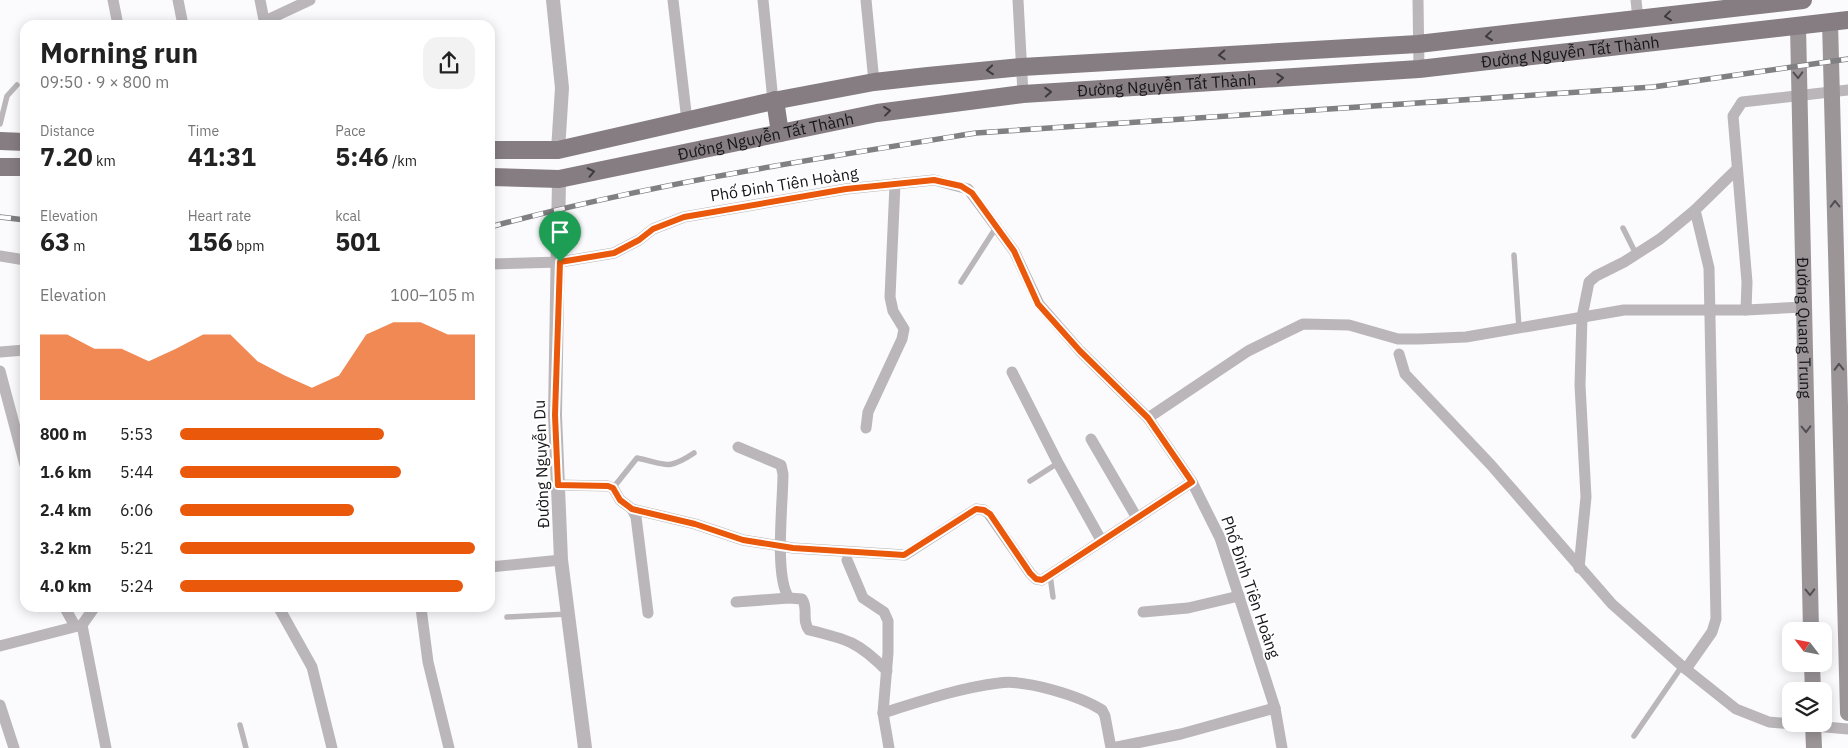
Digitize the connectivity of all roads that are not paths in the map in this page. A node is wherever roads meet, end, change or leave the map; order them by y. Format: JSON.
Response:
{"nodes":[{"id":1,"x":113,"y":0,"type":"edge"},
{"id":2,"x":178,"y":0,"type":"edge"},
{"id":3,"x":260,"y":0,"type":"edge"},
{"id":4,"x":310,"y":0,"type":"edge"},
{"id":5,"x":553,"y":0,"type":"edge"},
{"id":6,"x":559,"y":0,"type":"edge"},
{"id":7,"x":674,"y":0,"type":"edge"},
{"id":8,"x":763,"y":0,"type":"edge"},
{"id":9,"x":866,"y":0,"type":"edge"},
{"id":10,"x":1018,"y":0,"type":"edge"},
{"id":11,"x":1418,"y":0,"type":"edge"},
{"id":12,"x":1636,"y":0,"type":"edge"},
{"id":13,"x":1799,"y":0,"type":"edge"},
{"id":14,"x":1698,"y":6,"type":"edge"},
{"id":15,"x":1638,"y":19,"type":"junction"},
{"id":16,"x":117,"y":20,"type":"edge"},
{"id":17,"x":182,"y":20,"type":"edge"},
{"id":18,"x":264,"y":20,"type":"edge"},
{"id":19,"x":271,"y":20,"type":"edge"},
{"id":20,"x":1848,"y":20,"type":"edge"},
{"id":21,"x":1830,"y":22,"type":"junction"},
{"id":22,"x":1798,"y":26,"type":"junction"},
{"id":23,"x":1519,"y":32,"type":"junction"},
{"id":24,"x":1418,"y":44,"type":"junction"},
{"id":25,"x":1522,"y":57,"type":"junction"},
{"id":26,"x":1022,"y":67,"type":"junction"},
{"id":27,"x":1419,"y":69,"type":"junction"},
{"id":28,"x":874,"y":82,"type":"junction"},
{"id":29,"x":17,"y":85,"type":"dead end"},
{"id":30,"x":1840,"y":91,"type":"edge"},
{"id":31,"x":1023,"y":94,"type":"junction"},
{"id":32,"x":1799,"y":96,"type":"junction"},
{"id":33,"x":774,"y":100,"type":"junction"},
{"id":34,"x":687,"y":121,"type":"junction"},
{"id":35,"x":0,"y":124,"type":"edge"},
{"id":36,"x":780,"y":133,"type":"junction"},
{"id":37,"x":0,"y":141,"type":"edge"},
{"id":38,"x":20,"y":142,"type":"edge"},
{"id":39,"x":495,"y":150,"type":"edge"},
{"id":40,"x":558,"y":150,"type":"junction"},
{"id":41,"x":0,"y":167,"type":"edge"},
{"id":42,"x":20,"y":167,"type":"edge"},
{"id":43,"x":1737,"y":169,"type":"junction"},
{"id":44,"x":495,"y":177,"type":"edge"},
{"id":45,"x":560,"y":178,"type":"junction"},
{"id":46,"x":895,"y":184,"type":"junction"},
{"id":47,"x":1695,"y":210,"type":"junction"},
{"id":48,"x":997,"y":226,"type":"junction"},
{"id":49,"x":1623,"y":228,"type":"dead end"},
{"id":50,"x":1636,"y":254,"type":"junction"},
{"id":51,"x":1514,"y":255,"type":"dead end"},
{"id":52,"x":0,"y":256,"type":"edge"},
{"id":53,"x":20,"y":259,"type":"edge"},
{"id":54,"x":560,"y":262,"type":"junction"},
{"id":55,"x":495,"y":264,"type":"edge"},
{"id":56,"x":961,"y":282,"type":"dead end"},
{"id":57,"x":1803,"y":307,"type":"junction"},
{"id":58,"x":1711,"y":308,"type":"junction"},
{"id":59,"x":1746,"y":310,"type":"junction"},
{"id":60,"x":1582,"y":317,"type":"junction"},
{"id":61,"x":1519,"y":328,"type":"junction"},
{"id":62,"x":20,"y":350,"type":"edge"},
{"id":63,"x":0,"y":352,"type":"edge"},
{"id":64,"x":1399,"y":354,"type":"dead end"},
{"id":65,"x":0,"y":371,"type":"edge"},
{"id":66,"x":1012,"y":372,"type":"dead end"},
{"id":67,"x":5,"y":410,"type":"edge"},
{"id":68,"x":1148,"y":418,"type":"junction"},
{"id":69,"x":866,"y":428,"type":"dead end"},
{"id":70,"x":1090,"y":439,"type":"dead end"},
{"id":71,"x":738,"y":446,"type":"dead end"},
{"id":72,"x":20,"y":452,"type":"edge"},
{"id":73,"x":694,"y":453,"type":"dead end"},
{"id":74,"x":1058,"y":463,"type":"junction"},
{"id":75,"x":1030,"y":481,"type":"dead end"},
{"id":76,"x":1192,"y":482,"type":"junction"},
{"id":77,"x":558,"y":485,"type":"junction"},
{"id":78,"x":613,"y":488,"type":"junction"},
{"id":79,"x":1845,"y":488,"type":"edge"},
{"id":80,"x":632,"y":509,"type":"junction"},
{"id":81,"x":1137,"y":518,"type":"junction"},
{"id":82,"x":1101,"y":540,"type":"junction"},
{"id":83,"x":781,"y":546,"type":"junction"},
{"id":84,"x":1846,"y":548,"type":"edge"},
{"id":85,"x":562,"y":560,"type":"junction"},
{"id":86,"x":848,"y":560,"type":"dead end"},
{"id":87,"x":495,"y":567,"type":"edge"},
{"id":88,"x":1579,"y":568,"type":"junction"},
{"id":89,"x":1050,"y":575,"type":"junction"},
{"id":90,"x":1239,"y":596,"type":"junction"},
{"id":91,"x":1053,"y":597,"type":"dead end"},
{"id":92,"x":789,"y":598,"type":"junction"},
{"id":93,"x":736,"y":602,"type":"dead end"},
{"id":94,"x":69,"y":612,"type":"edge"},
{"id":95,"x":91,"y":612,"type":"edge"},
{"id":96,"x":281,"y":612,"type":"edge"},
{"id":97,"x":422,"y":612,"type":"edge"},
{"id":98,"x":1143,"y":612,"type":"dead end"},
{"id":99,"x":648,"y":613,"type":"dead end"},
{"id":100,"x":568,"y":614,"type":"junction"},
{"id":101,"x":507,"y":617,"type":"dead end"},
{"id":102,"x":1811,"y":622,"type":"edge"},
{"id":103,"x":79,"y":626,"type":"junction"},
{"id":104,"x":0,"y":646,"type":"edge"},
{"id":105,"x":1684,"y":668,"type":"junction"},
{"id":106,"x":887,"y":671,"type":"junction"},
{"id":107,"x":0,"y":706,"type":"edge"},
{"id":108,"x":1275,"y":708,"type":"junction"},
{"id":109,"x":883,"y":712,"type":"junction"},
{"id":110,"x":1848,"y":713,"type":"edge"},
{"id":111,"x":1782,"y":723,"type":"edge"},
{"id":112,"x":240,"y":725,"type":"dead end"},
{"id":113,"x":1832,"y":727,"type":"edge"},
{"id":114,"x":1848,"y":729,"type":"edge"},
{"id":115,"x":1813,"y":732,"type":"edge"},
{"id":116,"x":1634,"y":736,"type":"dead end"},
{"id":117,"x":14,"y":748,"type":"edge"},
{"id":118,"x":106,"y":748,"type":"edge"},
{"id":119,"x":246,"y":748,"type":"edge"},
{"id":120,"x":332,"y":748,"type":"edge"},
{"id":121,"x":448,"y":748,"type":"edge"},
{"id":122,"x":585,"y":748,"type":"edge"},
{"id":123,"x":889,"y":748,"type":"edge"},
{"id":124,"x":1111,"y":748,"type":"edge"},
{"id":125,"x":1282,"y":748,"type":"edge"},
{"id":126,"x":1814,"y":748,"type":"edge"}],
"edges":[{"from":1,"to":16,"type":"street"},
{"from":2,"to":17,"type":"street"},
{"from":3,"to":18,"type":"street"},
{"from":4,"to":19,"type":"street"},
{"from":5,"to":6,"type":"street"},
{"from":5,"to":40,"type":"street"},
{"from":7,"to":34,"type":"street"},
{"from":8,"to":33,"type":"street"},
{"from":9,"to":28,"type":"street"},
{"from":10,"to":26,"type":"street"},
{"from":11,"to":24,"type":"street"},
{"from":12,"to":15,"type":"street"},
{"from":13,"to":14,"type":"main road","name":"Đường Nguyễn Tất Thành"},
{"from":14,"to":15,"type":"main road","name":"Đường Nguyễn Tất Thành","one_way":true},
{"from":15,"to":23,"type":"main road","name":"Đường Nguyễn Tất Thành"},
{"from":20,"to":21,"type":"main road","name":"Đường Nguyễn Tất Thành"},
{"from":21,"to":22,"type":"main road","name":"Đường Nguyễn Tất Thành"},
{"from":21,"to":30,"type":"main road"},
{"from":22,"to":25,"type":"main road","name":"Đường Nguyễn Tất Thành"},
{"from":22,"to":32,"type":"main road","name":"Đường Quang Trung","one_way":true},
{"from":23,"to":24,"type":"main road","name":"Đường Nguyễn Tất Thành","one_way":true},
{"from":23,"to":25,"type":"main road"},
{"from":24,"to":26,"type":"main road","name":"Đường Nguyễn Tất Thành","one_way":true},
{"from":24,"to":27,"type":"street"},
{"from":25,"to":27,"type":"main road","name":"Đường Nguyễn Tất Thành"},
{"from":26,"to":28,"type":"main road","name":"Đường Nguyễn Tất Thành","one_way":true},
{"from":26,"to":31,"type":"street"},
{"from":31,"to":27,"type":"main road","name":"Đường Nguyễn Tất Thành","one_way":true},
{"from":28,"to":33,"type":"main road","name":"Đường Nguyễn Tất Thành"},
{"from":29,"to":35,"type":"lane"},
{"from":30,"to":32,"type":"street"},
{"from":79,"to":30,"type":"main road","one_way":true},
{"from":36,"to":31,"type":"main road","name":"Đường Nguyễn Tất Thành","one_way":true},
{"from":32,"to":43,"type":"street"},
{"from":32,"to":57,"type":"main road","name":"Đường Quang Trung"},
{"from":33,"to":34,"type":"main road","name":"Đường Nguyễn Tất Thành"},
{"from":33,"to":36,"type":"main road"},
{"from":34,"to":40,"type":"main road","name":"Đường Nguyễn Tất Thành"},
{"from":45,"to":36,"type":"main road","name":"Đường Nguyễn Tất Thành","one_way":true},
{"from":37,"to":38,"type":"main road"},
{"from":39,"to":40,"type":"main road","name":"Đường Nguyễn Tất Thành"},
{"from":41,"to":42,"type":"main road"},
{"from":43,"to":47,"type":"street"},
{"from":43,"to":59,"type":"street"},
{"from":44,"to":45,"type":"main road","name":"Đường Nguyễn Tất Thành"},
{"from":45,"to":54,"type":"street","name":"Đường Nguyễn Du"},
{"from":46,"to":48,"type":"street","name":"Phố Đinh Tiên Hoàng"},
{"from":46,"to":54,"type":"street","name":"Phố Đinh Tiên Hoàng"},
{"from":46,"to":69,"type":"street"},
{"from":47,"to":50,"type":"street"},
{"from":47,"to":58,"type":"street"},
{"from":48,"to":56,"type":"lane"},
{"from":48,"to":68,"type":"street","name":"Phố Đinh Tiên Hoàng"},
{"from":49,"to":50,"type":"lane"},
{"from":50,"to":60,"type":"street"},
{"from":51,"to":61,"type":"lane"},
{"from":52,"to":53,"type":"street"},
{"from":54,"to":55,"type":"street","name":"Phố Đinh Tiên Hoàng"},
{"from":54,"to":77,"type":"street","name":"Đường Nguyễn Du"},
{"from":57,"to":59,"type":"street"},
{"from":57,"to":102,"type":"main road","name":"Đường Quang Trung","one_way":true},
{"from":58,"to":59,"type":"street"},
{"from":58,"to":60,"type":"street"},
{"from":58,"to":105,"type":"street"},
{"from":60,"to":61,"type":"street"},
{"from":60,"to":88,"type":"street"},
{"from":61,"to":68,"type":"street"},
{"from":62,"to":63,"type":"street"},
{"from":64,"to":88,"type":"street"},
{"from":65,"to":67,"type":"street"},
{"from":66,"to":74,"type":"street"},
{"from":67,"to":72,"type":"street"},
{"from":68,"to":76,"type":"street","name":"Phố Đinh Tiên Hoàng"},
{"from":70,"to":81,"type":"street"},
{"from":71,"to":83,"type":"street"},
{"from":73,"to":78,"type":"lane"},
{"from":74,"to":75,"type":"lane"},
{"from":74,"to":82,"type":"street"},
{"from":76,"to":81,"type":"street"},
{"from":76,"to":90,"type":"street","name":"Phố Đinh Tiên Hoàng"},
{"from":77,"to":78,"type":"street"},
{"from":77,"to":85,"type":"street","name":"Đường Nguyễn Du"},
{"from":78,"to":80,"type":"street"},
{"from":79,"to":84,"type":"main road"},
{"from":80,"to":83,"type":"street"},
{"from":80,"to":99,"type":"street"},
{"from":81,"to":82,"type":"street"},
{"from":82,"to":89,"type":"street"},
{"from":83,"to":89,"type":"street"},
{"from":83,"to":92,"type":"street"},
{"from":84,"to":110,"type":"main road"},
{"from":85,"to":87,"type":"street"},
{"from":85,"to":100,"type":"street","name":"Đường Nguyễn Du"},
{"from":86,"to":106,"type":"street"},
{"from":88,"to":105,"type":"street"},
{"from":89,"to":91,"type":"lane"},
{"from":90,"to":98,"type":"street"},
{"from":90,"to":108,"type":"street","name":"Phố Đinh Tiên Hoàng"},
{"from":92,"to":93,"type":"street"},
{"from":92,"to":106,"type":"street"},
{"from":94,"to":103,"type":"street"},
{"from":95,"to":103,"type":"street"},
{"from":96,"to":120,"type":"street"},
{"from":97,"to":121,"type":"street"},
{"from":100,"to":101,"type":"lane"},
{"from":100,"to":122,"type":"street","name":"Đường Nguyễn Du"},
{"from":103,"to":104,"type":"street"},
{"from":103,"to":118,"type":"street"},
{"from":105,"to":111,"type":"street"},
{"from":105,"to":116,"type":"lane"},
{"from":106,"to":109,"type":"street"},
{"from":107,"to":117,"type":"street"},
{"from":108,"to":124,"type":"street"},
{"from":108,"to":125,"type":"street","name":"Phố Đinh Tiên Hoàng"},
{"from":109,"to":123,"type":"street"},
{"from":109,"to":124,"type":"street"},
{"from":112,"to":119,"type":"lane"},
{"from":113,"to":114,"type":"street"},
{"from":115,"to":126,"type":"main road"}]}
